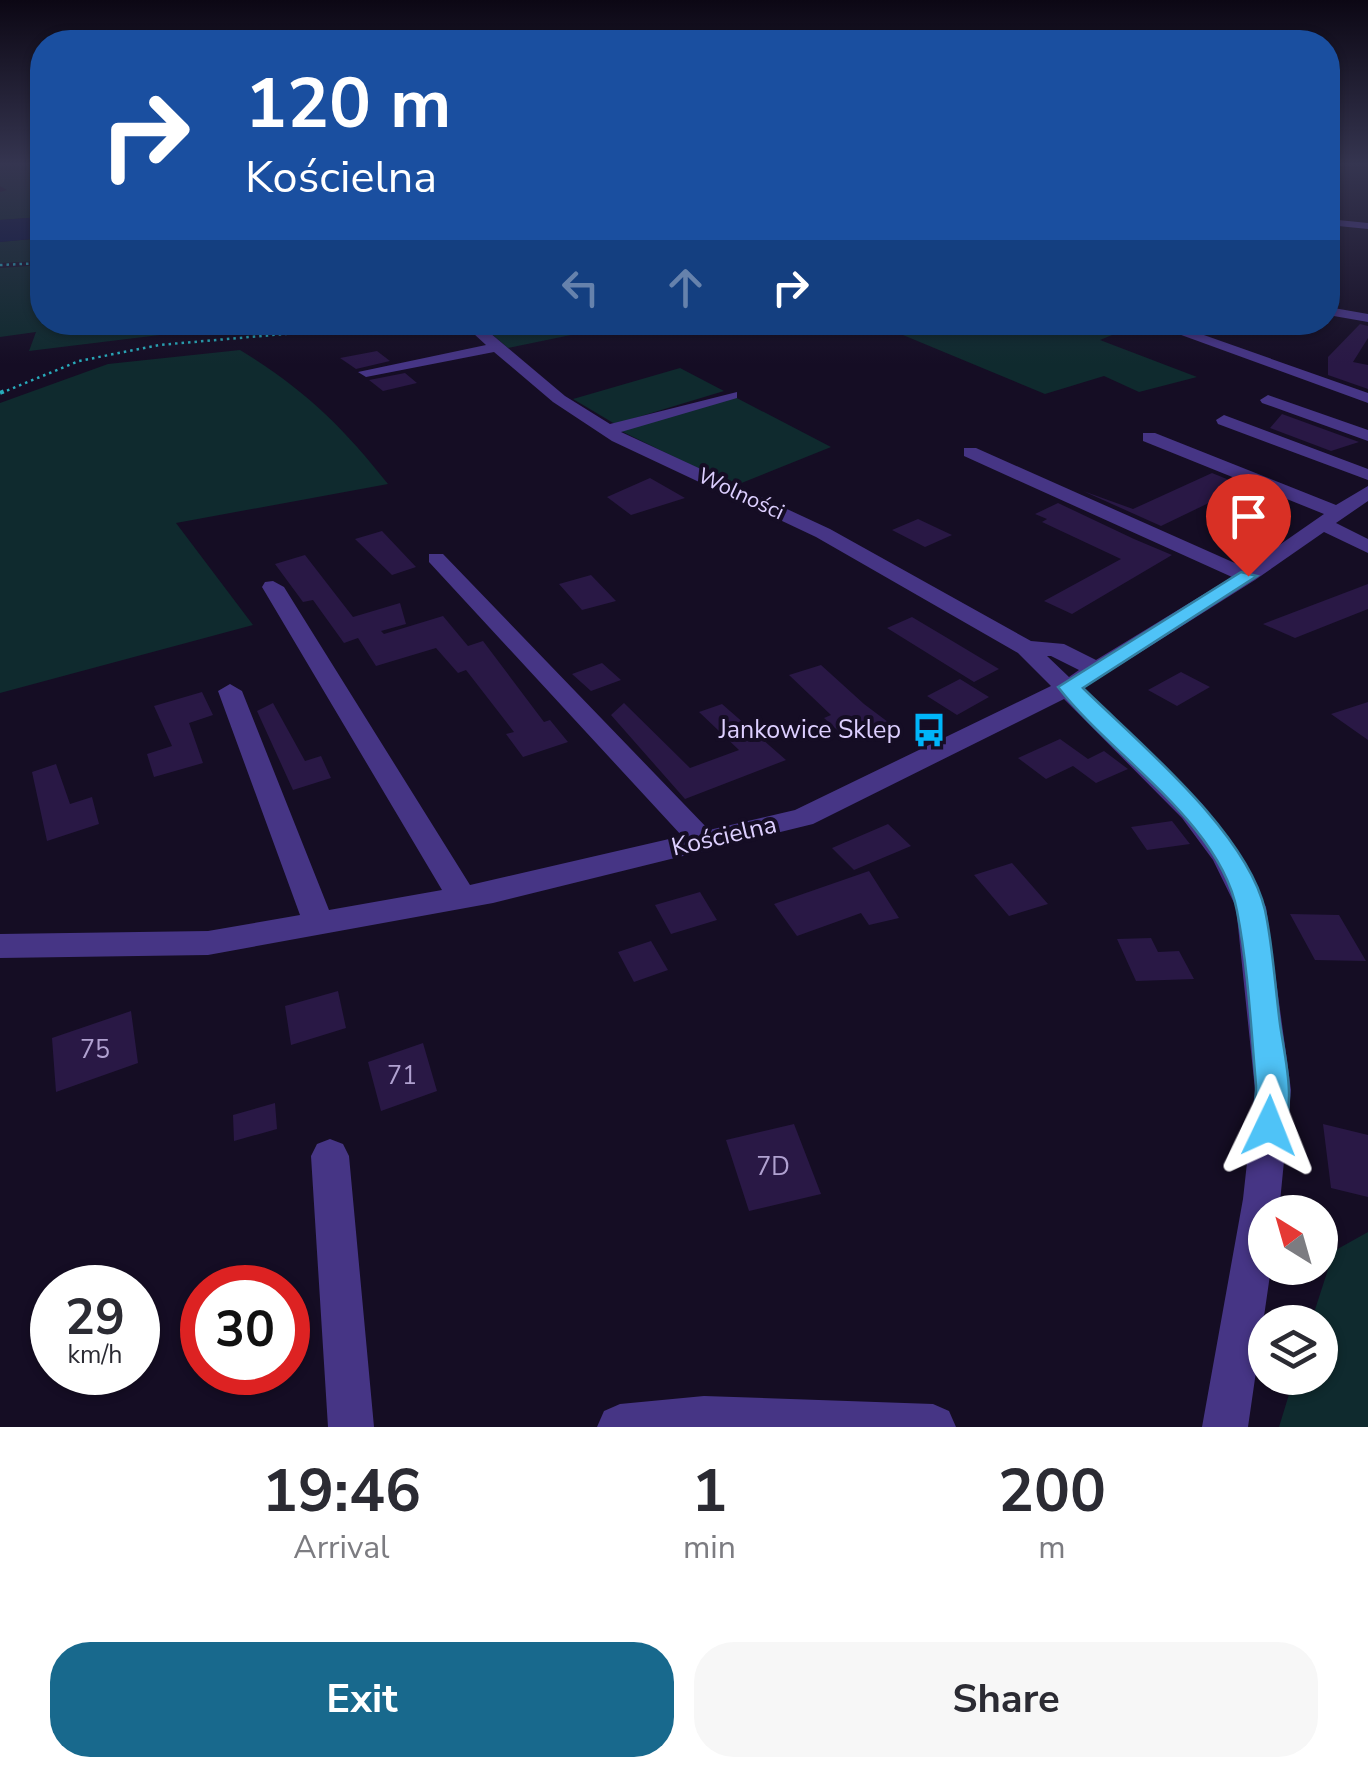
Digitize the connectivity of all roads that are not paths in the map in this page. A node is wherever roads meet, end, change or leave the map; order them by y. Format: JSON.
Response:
{"nodes":[{"id":1,"x":1340,"y":313,"type":"edge"},
{"id":2,"x":1368,"y":318,"type":"edge"},
{"id":3,"x":483,"y":335,"type":"edge"},
{"id":4,"x":1189,"y":335,"type":"edge"},
{"id":5,"x":496,"y":346,"type":"junction"},
{"id":6,"x":366,"y":372,"type":"dead end"},
{"id":7,"x":730,"y":395,"type":"dead end"},
{"id":8,"x":1368,"y":398,"type":"edge"},
{"id":9,"x":1268,"y":400,"type":"dead end"},
{"id":10,"x":1224,"y":420,"type":"dead end"},
{"id":11,"x":608,"y":430,"type":"junction"},
{"id":12,"x":1368,"y":436,"type":"edge"},
{"id":13,"x":1149,"y":438,"type":"dead end"},
{"id":14,"x":970,"y":452,"type":"dead end"},
{"id":15,"x":1368,"y":475,"type":"edge"},
{"id":16,"x":1368,"y":492,"type":"edge"},
{"id":17,"x":1330,"y":518,"type":"junction"},
{"id":18,"x":1368,"y":547,"type":"edge"},
{"id":19,"x":436,"y":558,"type":"dead end"},
{"id":20,"x":1248,"y":576,"type":"junction"},
{"id":21,"x":272,"y":587,"type":"dead end"},
{"id":22,"x":1084,"y":678,"type":"junction"},
{"id":23,"x":230,"y":691,"type":"dead end"},
{"id":24,"x":703,"y":841,"type":"junction"},
{"id":25,"x":462,"y":898,"type":"junction"},
{"id":26,"x":319,"y":923,"type":"junction"},
{"id":27,"x":0,"y":946,"type":"edge"},
{"id":28,"x":330,"y":1156,"type":"dead end"},
{"id":29,"x":351,"y":1427,"type":"edge"},
{"id":30,"x":620,"y":1427,"type":"edge"},
{"id":31,"x":933,"y":1427,"type":"edge"},
{"id":32,"x":1225,"y":1427,"type":"edge"}],
"edges":[{"from":1,"to":2,"type":"street"},
{"from":3,"to":5,"type":"street","name":"Wolności"},
{"from":4,"to":8,"type":"street"},
{"from":5,"to":6,"type":"street"},
{"from":5,"to":11,"type":"street","name":"Wolności"},
{"from":7,"to":11,"type":"street"},
{"from":9,"to":12,"type":"street"},
{"from":10,"to":15,"type":"street"},
{"from":11,"to":22,"type":"street","name":"Wolności"},
{"from":13,"to":17,"type":"street"},
{"from":14,"to":20,"type":"street"},
{"from":16,"to":17,"type":"street","name":"Kościelna"},
{"from":17,"to":18,"type":"street"},
{"from":17,"to":20,"type":"street","name":"Kościelna"},
{"from":19,"to":24,"type":"street"},
{"from":20,"to":22,"type":"street","name":"Kościelna"},
{"from":21,"to":25,"type":"street"},
{"from":22,"to":24,"type":"street","name":"Kościelna"},
{"from":22,"to":32,"type":"street","name":"Wolności"},
{"from":23,"to":26,"type":"street"},
{"from":24,"to":25,"type":"street","name":"Kościelna"},
{"from":25,"to":26,"type":"street","name":"Kościelna"},
{"from":26,"to":27,"type":"street","name":"Kościelna"},
{"from":28,"to":29,"type":"street"},
{"from":30,"to":31,"type":"street"}]}
